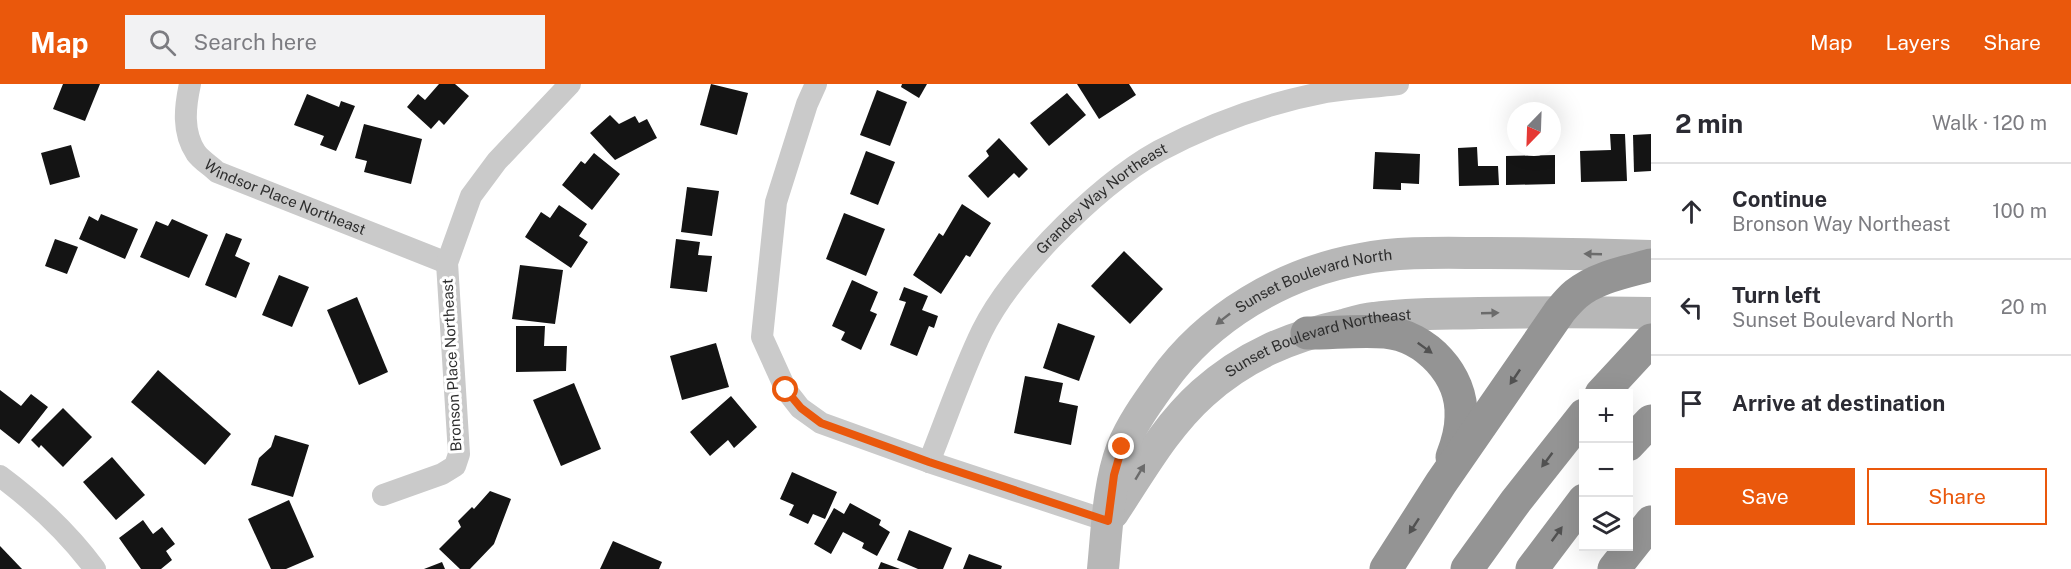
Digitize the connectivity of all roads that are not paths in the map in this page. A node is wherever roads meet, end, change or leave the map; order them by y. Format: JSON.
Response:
{"nodes":[{"id":1,"x":190,"y":84,"type":"edge"},
{"id":2,"x":570,"y":84,"type":"edge"},
{"id":3,"x":816,"y":84,"type":"edge"},
{"id":4,"x":1398,"y":84,"type":"edge"},
{"id":5,"x":1651,"y":256,"type":"edge"},
{"id":6,"x":447,"y":262,"type":"junction"},
{"id":7,"x":1651,"y":265,"type":"edge"},
{"id":8,"x":1560,"y":311,"type":"junction"},
{"id":9,"x":1651,"y":313,"type":"edge"},
{"id":10,"x":1307,"y":333,"type":"junction"},
{"id":11,"x":1651,"y":340,"type":"edge"},
{"id":12,"x":1606,"y":388,"type":"edge"},
{"id":13,"x":1579,"y":421,"type":"edge"},
{"id":14,"x":1651,"y":421,"type":"edge"},
{"id":15,"x":1631,"y":443,"type":"edge"},
{"id":16,"x":929,"y":462,"type":"junction"},
{"id":17,"x":0,"y":476,"type":"edge"},
{"id":18,"x":1442,"y":483,"type":"junction"},
{"id":19,"x":383,"y":495,"type":"dead end"},
{"id":20,"x":1579,"y":507,"type":"edge"},
{"id":21,"x":1108,"y":521,"type":"junction"},
{"id":22,"x":1651,"y":522,"type":"edge"},
{"id":23,"x":95,"y":569,"type":"edge"},
{"id":24,"x":1103,"y":569,"type":"edge"},
{"id":25,"x":1386,"y":569,"type":"edge"},
{"id":26,"x":1467,"y":569,"type":"edge"},
{"id":27,"x":1532,"y":569,"type":"edge"},
{"id":28,"x":1614,"y":569,"type":"edge"}],
"edges":[{"from":1,"to":6,"type":"street","name":"Windsor Place Northeast"},
{"from":2,"to":6,"type":"street","name":"Bronson Place Northeast"},
{"from":3,"to":16,"type":"street"},
{"from":4,"to":16,"type":"street","name":"Grandey Way Northeast"},
{"from":5,"to":21,"type":"main road","name":"Sunset Boulevard North","one_way":true},
{"from":6,"to":19,"type":"street","name":"Bronson Place Northeast"},
{"from":7,"to":8,"type":"highway"},
{"from":8,"to":9,"type":"main road","name":"Sunset Boulevard Northeast"},
{"from":10,"to":8,"type":"main road","name":"Sunset Boulevard Northeast","one_way":true},
{"from":8,"to":18,"type":"highway","one_way":true},
{"from":10,"to":18,"type":"highway","one_way":true},
{"from":21,"to":10,"type":"main road","name":"Sunset Boulevard Northeast","one_way":true},
{"from":11,"to":12,"type":"highway"},
{"from":13,"to":26,"type":"highway","one_way":true},
{"from":14,"to":15,"type":"highway"},
{"from":16,"to":21,"type":"street"},
{"from":17,"to":23,"type":"street"},
{"from":18,"to":25,"type":"highway","one_way":true},
{"from":27,"to":20,"type":"highway","one_way":true},
{"from":21,"to":24,"type":"main road","name":"Sunset Boulevard Northeast"},
{"from":22,"to":28,"type":"highway"}]}
